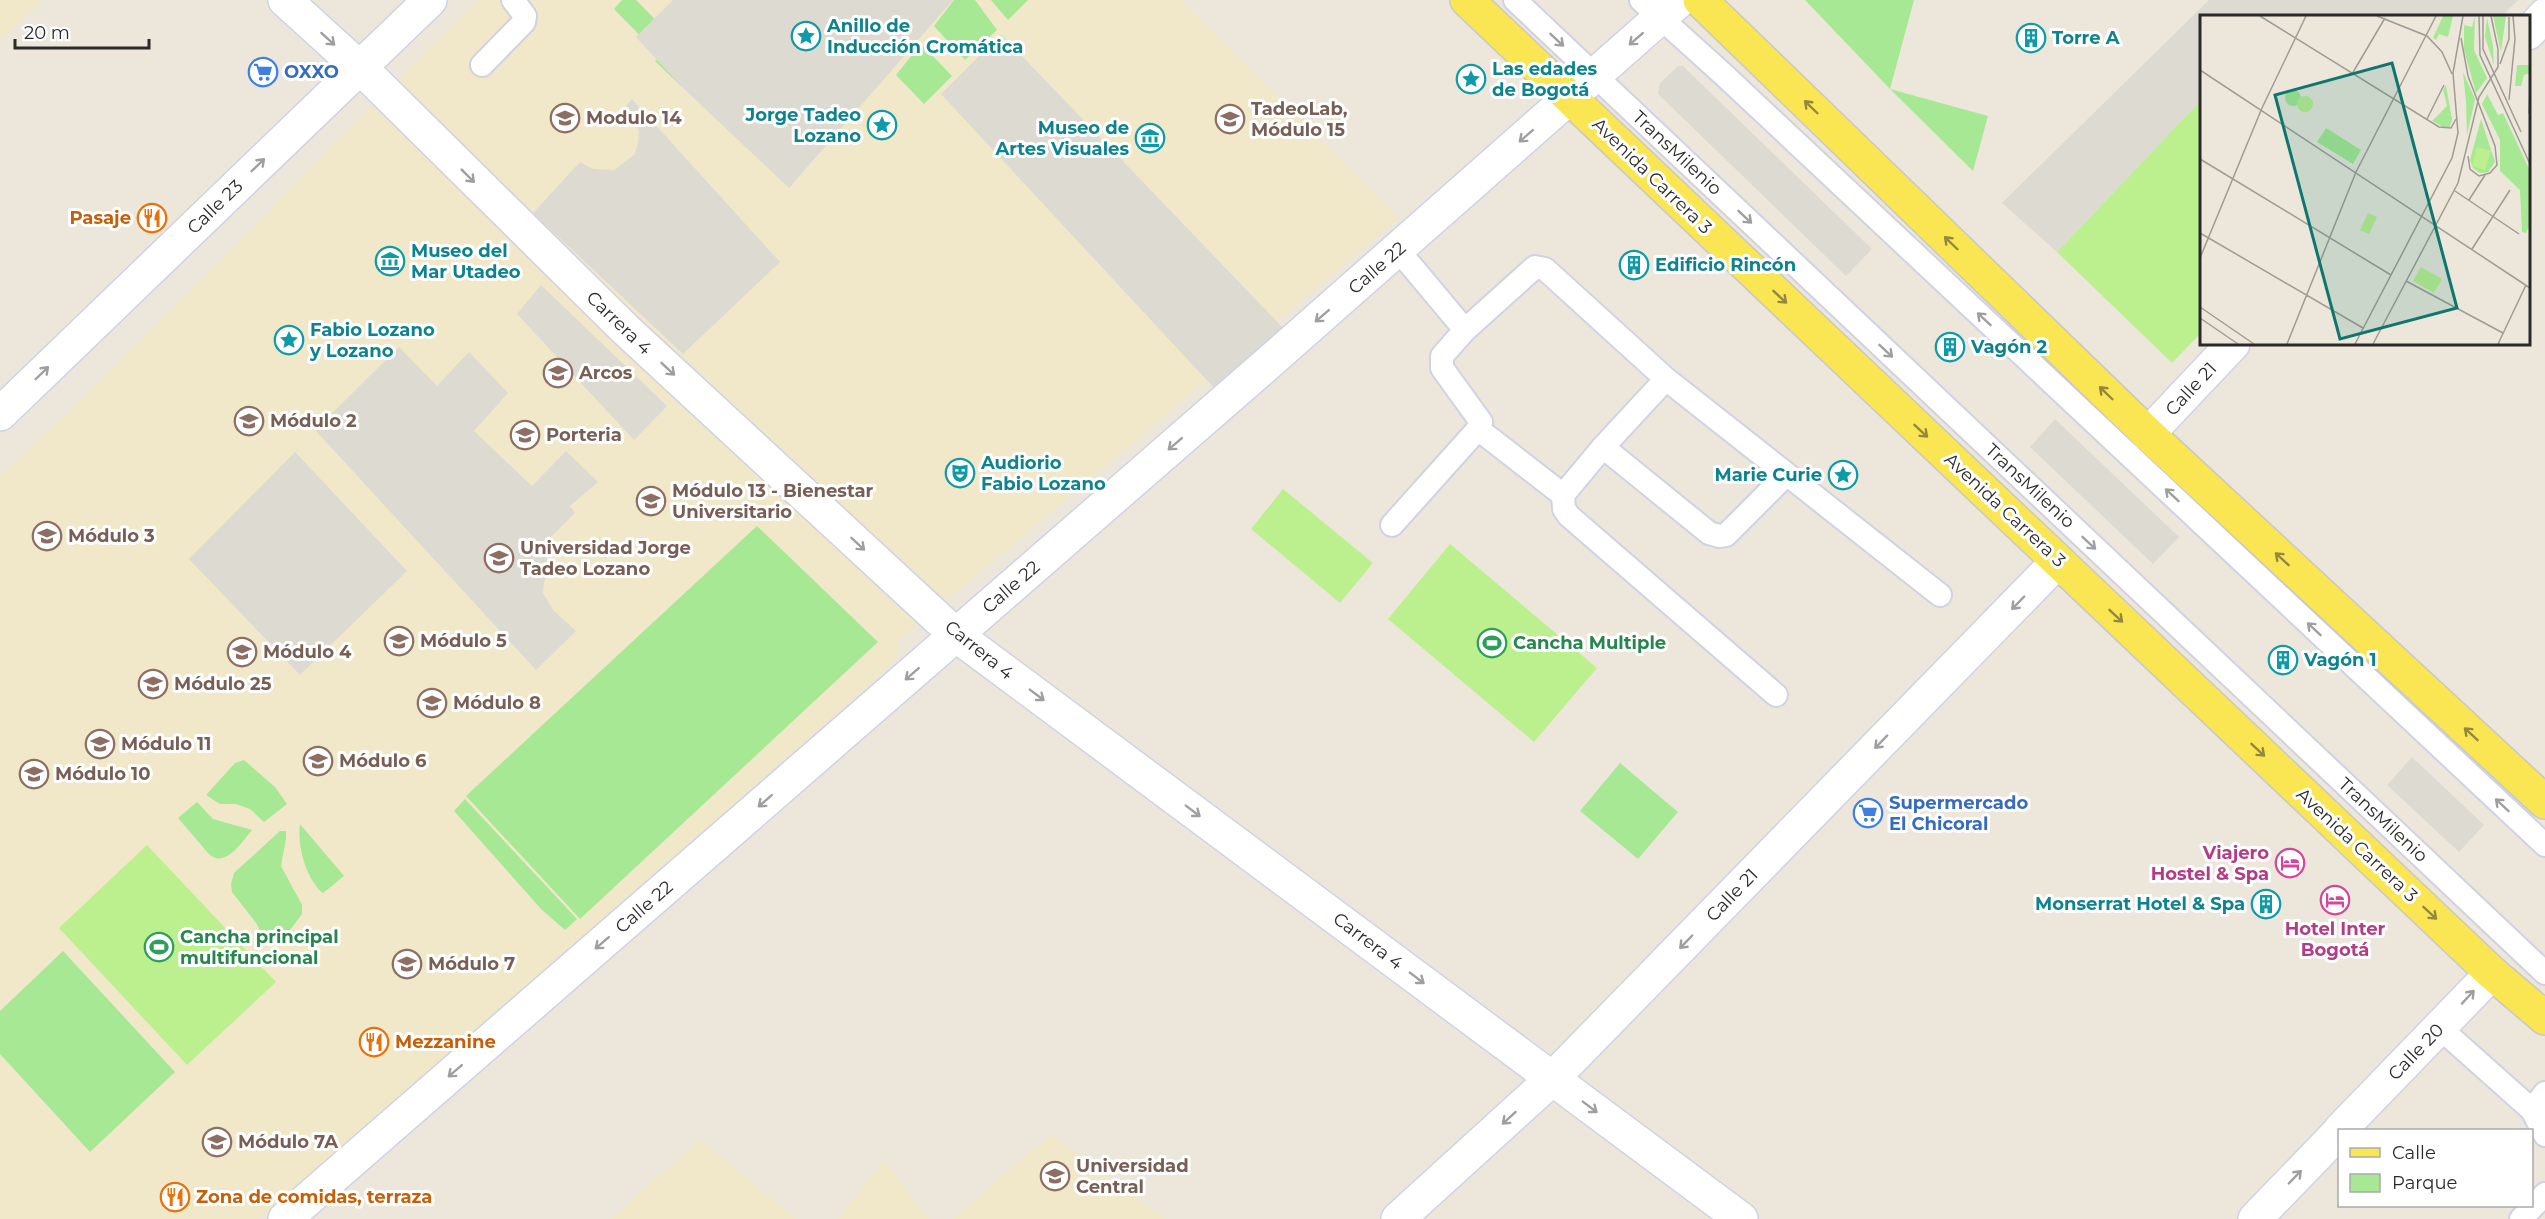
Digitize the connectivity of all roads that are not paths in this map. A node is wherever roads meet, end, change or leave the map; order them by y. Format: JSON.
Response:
{"nodes":[{"id":1,"x":285,"y":0,"type":"edge"},
{"id":2,"x":430,"y":0,"type":"edge"},
{"id":3,"x":513,"y":0,"type":"edge"},
{"id":4,"x":1467,"y":0,"type":"edge"},
{"id":5,"x":1515,"y":0,"type":"edge"},
{"id":6,"x":1700,"y":0,"type":"edge"},
{"id":7,"x":1660,"y":6,"type":"edge"},
{"id":8,"x":2545,"y":15,"type":"edge"},
{"id":9,"x":2530,"y":32,"type":"edge"},
{"id":10,"x":482,"y":65,"type":"dead end"},
{"id":11,"x":359,"y":68,"type":"junction"},
{"id":12,"x":1595,"y":75,"type":"junction"},
{"id":13,"x":1570,"y":98,"type":"junction"},
{"id":14,"x":1398,"y":250,"type":"junction"},
{"id":15,"x":1465,"y":330,"type":"junction"},
{"id":16,"x":2233,"y":345,"type":"edge"},
{"id":17,"x":1666,"y":379,"type":"junction"},
{"id":18,"x":0,"y":414,"type":"edge"},
{"id":19,"x":1478,"y":429,"type":"junction"},
{"id":20,"x":2148,"y":434,"type":"junction"},
{"id":21,"x":1603,"y":447,"type":"junction"},
{"id":22,"x":1780,"y":469,"type":"junction"},
{"id":23,"x":1563,"y":495,"type":"junction"},
{"id":24,"x":1392,"y":525,"type":"dead end"},
{"id":25,"x":2058,"y":561,"type":"junction"},
{"id":26,"x":1940,"y":595,"type":"dead end"},
{"id":27,"x":956,"y":635,"type":"junction"},
{"id":28,"x":1776,"y":695,"type":"dead end"},
{"id":29,"x":2545,"y":802,"type":"edge"},
{"id":30,"x":2545,"y":845,"type":"edge"},
{"id":31,"x":2492,"y":972,"type":"junction"},
{"id":32,"x":2545,"y":973,"type":"edge"},
{"id":33,"x":2545,"y":1018,"type":"edge"},
{"id":34,"x":2440,"y":1028,"type":"junction"},
{"id":35,"x":1552,"y":1079,"type":"junction"},
{"id":36,"x":2538,"y":1101,"type":"edge"},
{"id":37,"x":2342,"y":1129,"type":"edge"},
{"id":38,"x":2338,"y":1133,"type":"edge"},
{"id":39,"x":2545,"y":1135,"type":"edge"},
{"id":40,"x":2545,"y":1194,"type":"edge"},
{"id":41,"x":2533,"y":1206,"type":"edge"},
{"id":42,"x":2533,"y":1207,"type":"edge"},
{"id":43,"x":285,"y":1219,"type":"edge"},
{"id":44,"x":1398,"y":1219,"type":"edge"},
{"id":45,"x":1741,"y":1219,"type":"edge"},
{"id":46,"x":2255,"y":1219,"type":"edge"},
{"id":47,"x":2521,"y":1219,"type":"edge"}],
"edges":[{"from":1,"to":11,"type":"street","name":"Carrera 4","one_way":true},
{"from":2,"to":11,"type":"street","name":"Calle 23"},
{"from":3,"to":10,"type":"lane"},
{"from":4,"to":13,"type":"main road","name":"Avenida Carrera 3"},
{"from":5,"to":12,"type":"lane","name":"TransMilenio","one_way":true},
{"from":20,"to":6,"type":"main road","one_way":true},
{"from":7,"to":12,"type":"street","name":"Calle 22","one_way":true},
{"from":30,"to":7,"type":"lane","one_way":true},
{"from":8,"to":9,"type":"street"},
{"from":18,"to":11,"type":"street","name":"Calle 23","one_way":true},
{"from":11,"to":27,"type":"street","name":"Carrera 4","one_way":true},
{"from":12,"to":13,"type":"street","name":"Calle 22"},
{"from":12,"to":32,"type":"lane","name":"TransMilenio","one_way":true},
{"from":13,"to":14,"type":"street","name":"Calle 22","one_way":true},
{"from":13,"to":25,"type":"main road","name":"Avenida Carrera 3","one_way":true},
{"from":14,"to":15,"type":"lane"},
{"from":14,"to":27,"type":"street","name":"Calle 22","one_way":true},
{"from":15,"to":17,"type":"lane"},
{"from":15,"to":19,"type":"lane"},
{"from":16,"to":20,"type":"street","name":"Calle 21"},
{"from":17,"to":21,"type":"lane"},
{"from":17,"to":22,"type":"lane"},
{"from":19,"to":23,"type":"lane"},
{"from":19,"to":24,"type":"lane"},
{"from":29,"to":20,"type":"main road","one_way":true},
{"from":21,"to":22,"type":"lane"},
{"from":21,"to":23,"type":"lane"},
{"from":22,"to":26,"type":"lane"},
{"from":23,"to":28,"type":"lane"},
{"from":25,"to":31,"type":"main road","name":"Avenida Carrera 3","one_way":true},
{"from":25,"to":35,"type":"street","name":"Calle 21","one_way":true},
{"from":27,"to":35,"type":"street","name":"Carrera 4","one_way":true},
{"from":27,"to":43,"type":"street","name":"Calle 22","one_way":true},
{"from":31,"to":33,"type":"main road","name":"Avenida Carrera 3"},
{"from":34,"to":31,"type":"street","name":"Calle 20","one_way":true},
{"from":34,"to":36,"type":"lane"},
{"from":34,"to":37,"type":"street","name":"Calle 20"},
{"from":35,"to":44,"type":"street","name":"Calle 21","one_way":true},
{"from":35,"to":45,"type":"street","name":"Carrera 4","one_way":true},
{"from":36,"to":39,"type":"lane"},
{"from":46,"to":38,"type":"street","name":"Calle 20","one_way":true},
{"from":40,"to":41,"type":"lane"},
{"from":42,"to":47,"type":"lane"}]}
